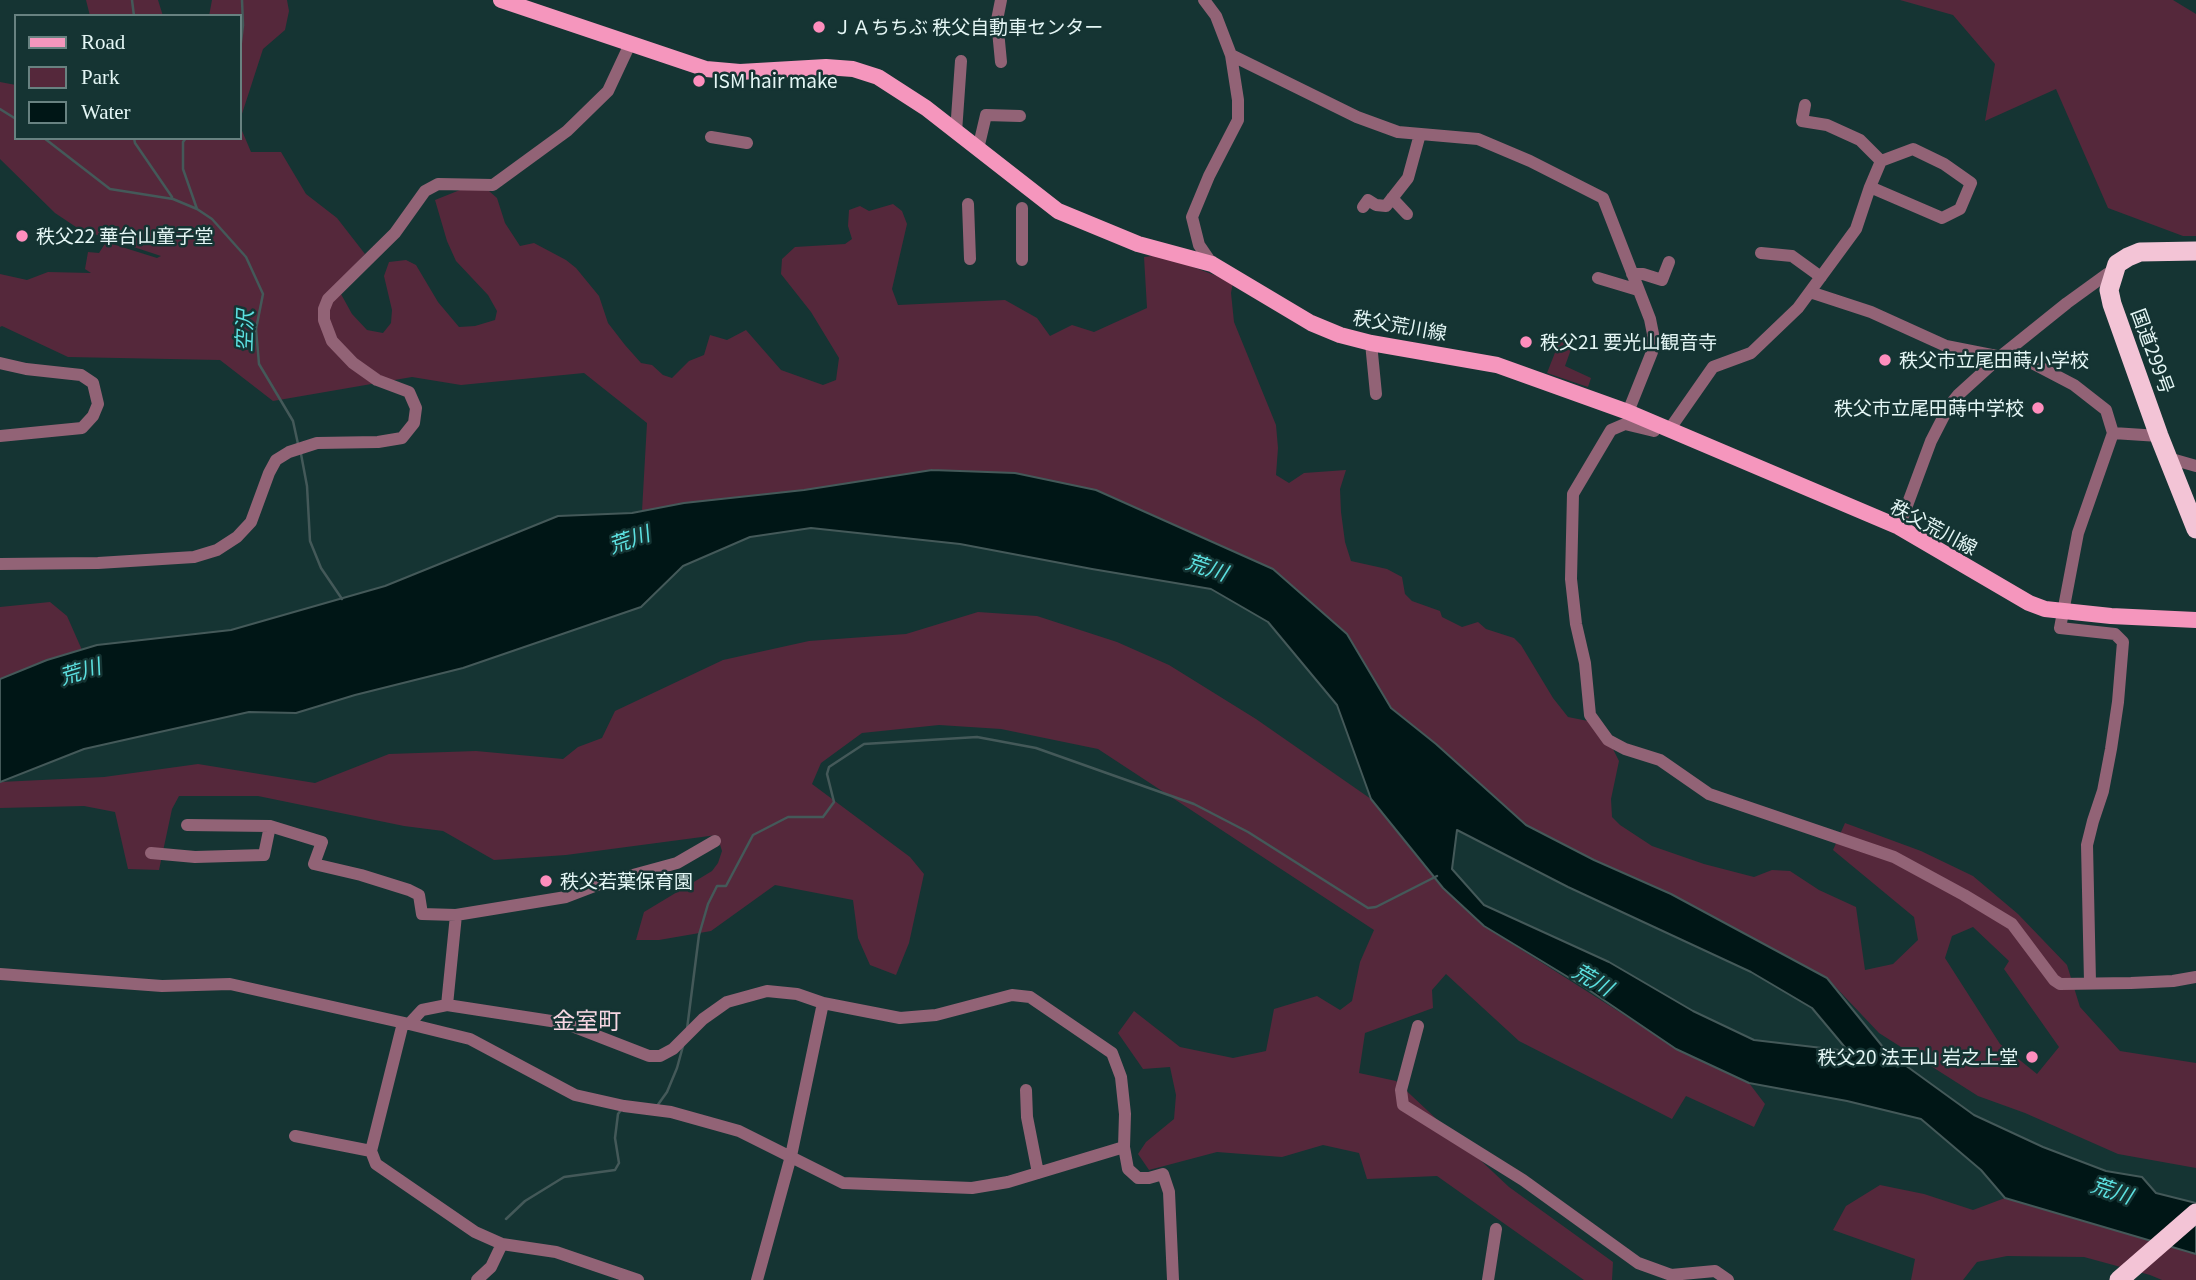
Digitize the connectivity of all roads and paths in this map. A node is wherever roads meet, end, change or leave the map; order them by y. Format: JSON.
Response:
{"nodes":[{"id":1,"x":501,"y":0,"type":"edge"},
{"id":2,"x":1001,"y":0,"type":"edge"},
{"id":3,"x":1204,"y":0,"type":"edge"},
{"id":4,"x":630,"y":44,"type":"junction"},
{"id":5,"x":1231,"y":55,"type":"junction"},
{"id":6,"x":961,"y":61,"type":"dead end"},
{"id":7,"x":1001,"y":62,"type":"dead end"},
{"id":8,"x":1805,"y":105,"type":"dead end"},
{"id":9,"x":1020,"y":116,"type":"dead end"},
{"id":10,"x":956,"y":132,"type":"junction"},
{"id":11,"x":1420,"y":134,"type":"junction"},
{"id":12,"x":711,"y":137,"type":"dead end"},
{"id":13,"x":747,"y":143,"type":"dead end"},
{"id":14,"x":978,"y":149,"type":"junction"},
{"id":15,"x":1881,"y":161,"type":"junction"},
{"id":16,"x":1870,"y":187,"type":"junction"},
{"id":17,"x":1392,"y":198,"type":"junction"},
{"id":18,"x":968,"y":204,"type":"dead end"},
{"id":19,"x":1363,"y":207,"type":"dead end"},
{"id":20,"x":1022,"y":208,"type":"dead end"},
{"id":21,"x":1408,"y":214,"type":"dead end"},
{"id":22,"x":2196,"y":251,"type":"edge"},
{"id":23,"x":1761,"y":253,"type":"dead end"},
{"id":24,"x":970,"y":258,"type":"dead end"},
{"id":25,"x":1022,"y":260,"type":"dead end"},
{"id":26,"x":1669,"y":262,"type":"dead end"},
{"id":27,"x":1212,"y":264,"type":"junction"},
{"id":28,"x":1632,"y":274,"type":"junction"},
{"id":29,"x":2112,"y":276,"type":"junction"},
{"id":30,"x":1821,"y":277,"type":"junction"},
{"id":31,"x":1598,"y":278,"type":"dead end"},
{"id":32,"x":1638,"y":290,"type":"junction"},
{"id":33,"x":1810,"y":292,"type":"junction"},
{"id":34,"x":1371,"y":344,"type":"junction"},
{"id":35,"x":2001,"y":356,"type":"junction"},
{"id":36,"x":0,"y":363,"type":"edge"},
{"id":37,"x":1376,"y":394,"type":"dead end"},
{"id":38,"x":1628,"y":412,"type":"junction"},
{"id":39,"x":1662,"y":427,"type":"junction"},
{"id":40,"x":2113,"y":433,"type":"junction"},
{"id":41,"x":0,"y":436,"type":"edge"},
{"id":42,"x":2159,"y":436,"type":"junction"},
{"id":43,"x":2168,"y":458,"type":"junction"},
{"id":44,"x":2196,"y":466,"type":"edge"},
{"id":45,"x":1899,"y":527,"type":"junction"},
{"id":46,"x":2196,"y":529,"type":"edge"},
{"id":47,"x":0,"y":564,"type":"edge"},
{"id":48,"x":2061,"y":612,"type":"junction"},
{"id":49,"x":2196,"y":620,"type":"edge"},
{"id":50,"x":187,"y":825,"type":"dead end"},
{"id":51,"x":270,"y":826,"type":"junction"},
{"id":52,"x":715,"y":841,"type":"dead end"},
{"id":53,"x":151,"y":853,"type":"dead end"},
{"id":54,"x":456,"y":915,"type":"junction"},
{"id":55,"x":0,"y":974,"type":"edge"},
{"id":56,"x":2196,"y":977,"type":"edge"},
{"id":57,"x":2090,"y":982,"type":"junction"},
{"id":58,"x":823,"y":1003,"type":"junction"},
{"id":59,"x":447,"y":1005,"type":"junction"},
{"id":60,"x":406,"y":1023,"type":"junction"},
{"id":61,"x":1418,"y":1026,"type":"dead end"},
{"id":62,"x":1026,"y":1090,"type":"dead end"},
{"id":63,"x":295,"y":1136,"type":"dead end"},
{"id":64,"x":1124,"y":1147,"type":"junction"},
{"id":65,"x":371,"y":1151,"type":"junction"},
{"id":66,"x":791,"y":1156,"type":"junction"},
{"id":67,"x":1038,"y":1173,"type":"junction"},
{"id":68,"x":2196,"y":1213,"type":"edge"},
{"id":69,"x":1496,"y":1229,"type":"dead end"},
{"id":70,"x":502,"y":1244,"type":"junction"},
{"id":71,"x":477,"y":1280,"type":"edge"},
{"id":72,"x":638,"y":1280,"type":"edge"},
{"id":73,"x":757,"y":1280,"type":"edge"},
{"id":74,"x":1173,"y":1280,"type":"edge"},
{"id":75,"x":1488,"y":1280,"type":"edge"},
{"id":76,"x":1728,"y":1280,"type":"edge"},
{"id":77,"x":2119,"y":1280,"type":"edge"}],
"edges":[{"from":1,"to":4,"type":"main road","name":"秩父荒川線"},
{"from":2,"to":7,"type":"street"},
{"from":3,"to":5,"type":"street"},
{"from":4,"to":10,"type":"main road","name":"秩父荒川線"},
{"from":4,"to":47,"type":"street"},
{"from":5,"to":11,"type":"street"},
{"from":5,"to":27,"type":"street"},
{"from":6,"to":10,"type":"street"},
{"from":8,"to":15,"type":"street"},
{"from":9,"to":14,"type":"street"},
{"from":10,"to":14,"type":"main road","name":"秩父荒川線"},
{"from":11,"to":17,"type":"street"},
{"from":11,"to":28,"type":"street"},
{"from":12,"to":13,"type":"street"},
{"from":14,"to":27,"type":"main road","name":"秩父荒川線"},
{"from":15,"to":16,"type":"street"},
{"from":15,"to":16,"type":"street"},
{"from":16,"to":30,"type":"street"},
{"from":17,"to":19,"type":"street"},
{"from":17,"to":21,"type":"street"},
{"from":18,"to":24,"type":"street"},
{"from":20,"to":25,"type":"street"},
{"from":22,"to":29,"type":"highway"},
{"from":23,"to":30,"type":"street"},
{"from":26,"to":28,"type":"street"},
{"from":27,"to":34,"type":"main road","name":"秩父荒川線"},
{"from":28,"to":32,"type":"street"},
{"from":29,"to":35,"type":"street"},
{"from":29,"to":42,"type":"highway","name":"国道299号"},
{"from":30,"to":33,"type":"street"},
{"from":31,"to":32,"type":"street"},
{"from":32,"to":38,"type":"street"},
{"from":33,"to":35,"type":"street"},
{"from":33,"to":39,"type":"street"},
{"from":34,"to":37,"type":"street"},
{"from":34,"to":38,"type":"main road","name":"秩父荒川線"},
{"from":35,"to":40,"type":"street"},
{"from":35,"to":45,"type":"street"},
{"from":36,"to":41,"type":"street"},
{"from":38,"to":39,"type":"main road","name":"秩父荒川線"},
{"from":39,"to":45,"type":"main road","name":"秩父荒川線"},
{"from":39,"to":57,"type":"street"},
{"from":40,"to":42,"type":"street"},
{"from":40,"to":48,"type":"street"},
{"from":42,"to":43,"type":"highway","name":"国道299号"},
{"from":43,"to":44,"type":"street"},
{"from":43,"to":46,"type":"highway","name":"国道299号"},
{"from":45,"to":48,"type":"main road","name":"秩父荒川線"},
{"from":48,"to":49,"type":"main road","name":"秩父荒川線"},
{"from":48,"to":57,"type":"street"},
{"from":50,"to":51,"type":"street"},
{"from":51,"to":53,"type":"street"},
{"from":51,"to":54,"type":"street"},
{"from":52,"to":54,"type":"street"},
{"from":54,"to":59,"type":"street"},
{"from":55,"to":60,"type":"street"},
{"from":56,"to":57,"type":"street"},
{"from":58,"to":59,"type":"street"},
{"from":58,"to":64,"type":"street"},
{"from":58,"to":66,"type":"street"},
{"from":59,"to":60,"type":"street"},
{"from":60,"to":65,"type":"street"},
{"from":60,"to":66,"type":"street"},
{"from":61,"to":76,"type":"street"},
{"from":62,"to":67,"type":"street"},
{"from":63,"to":65,"type":"street"},
{"from":64,"to":67,"type":"street"},
{"from":64,"to":74,"type":"street"},
{"from":65,"to":70,"type":"street"},
{"from":66,"to":67,"type":"street"},
{"from":66,"to":73,"type":"street"},
{"from":68,"to":77,"type":"highway"},
{"from":69,"to":75,"type":"street"},
{"from":70,"to":71,"type":"street"},
{"from":70,"to":72,"type":"street"}]}
